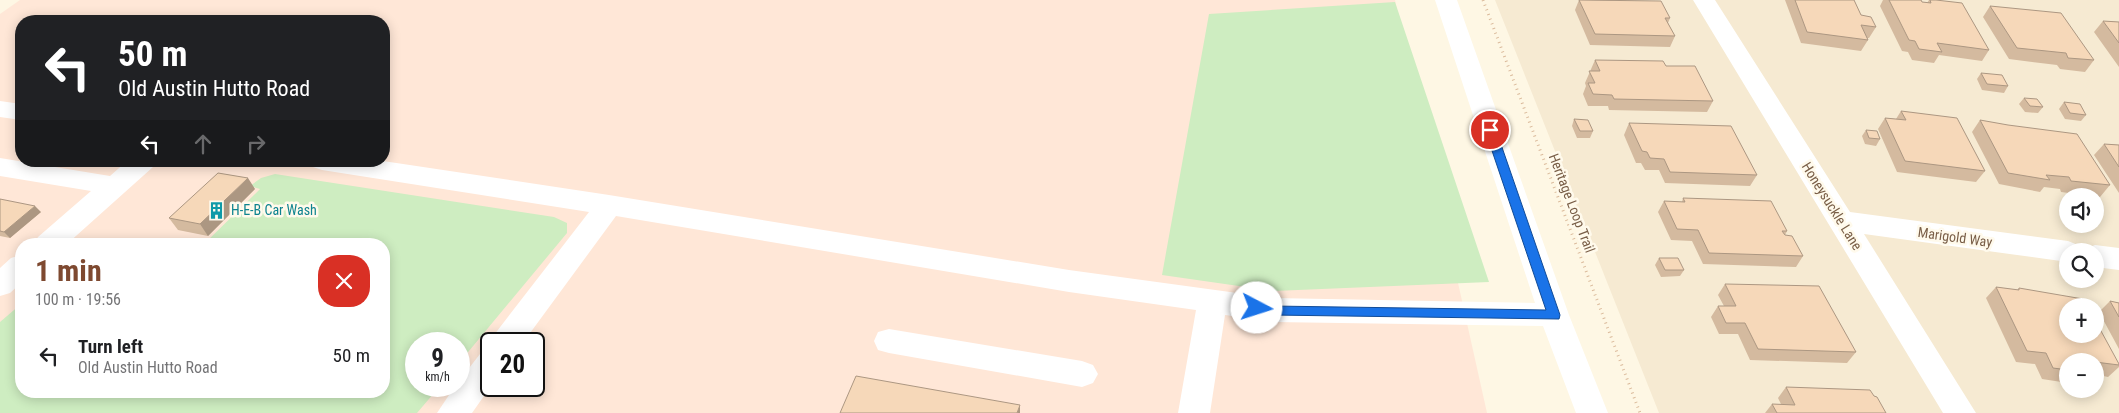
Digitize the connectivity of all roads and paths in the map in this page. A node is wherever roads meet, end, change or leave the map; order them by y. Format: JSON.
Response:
{"nodes":[{"id":1,"x":1446,"y":0,"type":"edge"},
{"id":2,"x":1483,"y":0,"type":"edge"},
{"id":3,"x":1704,"y":0,"type":"edge"},
{"id":4,"x":0,"y":109,"type":"edge"},
{"id":5,"x":15,"y":111,"type":"edge"},
{"id":6,"x":0,"y":167,"type":"edge"},
{"id":7,"x":137,"y":167,"type":"edge"},
{"id":8,"x":361,"y":167,"type":"edge"},
{"id":9,"x":115,"y":186,"type":"junction"},
{"id":10,"x":609,"y":205,"type":"junction"},
{"id":11,"x":1842,"y":221,"type":"junction"},
{"id":12,"x":55,"y":238,"type":"edge"},
{"id":13,"x":2059,"y":251,"type":"edge"},
{"id":14,"x":0,"y":257,"type":"edge"},
{"id":15,"x":2104,"y":257,"type":"edge"},
{"id":16,"x":2119,"y":259,"type":"edge"},
{"id":17,"x":15,"y":261,"type":"edge"},
{"id":18,"x":15,"y":271,"type":"edge"},
{"id":19,"x":0,"y":284,"type":"edge"},
{"id":20,"x":1212,"y":301,"type":"junction"},
{"id":21,"x":1554,"y":315,"type":"junction"},
{"id":22,"x":514,"y":332,"type":"edge"},
{"id":23,"x":889,"y":341,"type":"dead end"},
{"id":24,"x":1082,"y":374,"type":"dead end"},
{"id":25,"x":480,"y":377,"type":"edge"},
{"id":26,"x":454,"y":413,"type":"edge"},
{"id":27,"x":1194,"y":413,"type":"edge"},
{"id":28,"x":1592,"y":413,"type":"edge"},
{"id":29,"x":1640,"y":413,"type":"edge"},
{"id":30,"x":1960,"y":413,"type":"edge"}],
"edges":[{"from":1,"to":21,"type":"street"},
{"from":2,"to":29,"type":"path","name":"Heritage Loop Trail"},
{"from":3,"to":11,"type":"street","name":"Honeysuckle Lane"},
{"from":4,"to":5,"type":"street"},
{"from":6,"to":9,"type":"street"},
{"from":7,"to":9,"type":"street"},
{"from":8,"to":10,"type":"street"},
{"from":9,"to":12,"type":"street"},
{"from":10,"to":20,"type":"street"},
{"from":10,"to":22,"type":"street"},
{"from":11,"to":13,"type":"street","name":"Marigold Way"},
{"from":11,"to":30,"type":"street","name":"Honeysuckle Lane"},
{"from":14,"to":17,"type":"street"},
{"from":15,"to":16,"type":"street"},
{"from":18,"to":19,"type":"street"},
{"from":20,"to":21,"type":"street"},
{"from":20,"to":27,"type":"street"},
{"from":21,"to":28,"type":"street"},
{"from":23,"to":24,"type":"street"},
{"from":25,"to":26,"type":"street"}]}
